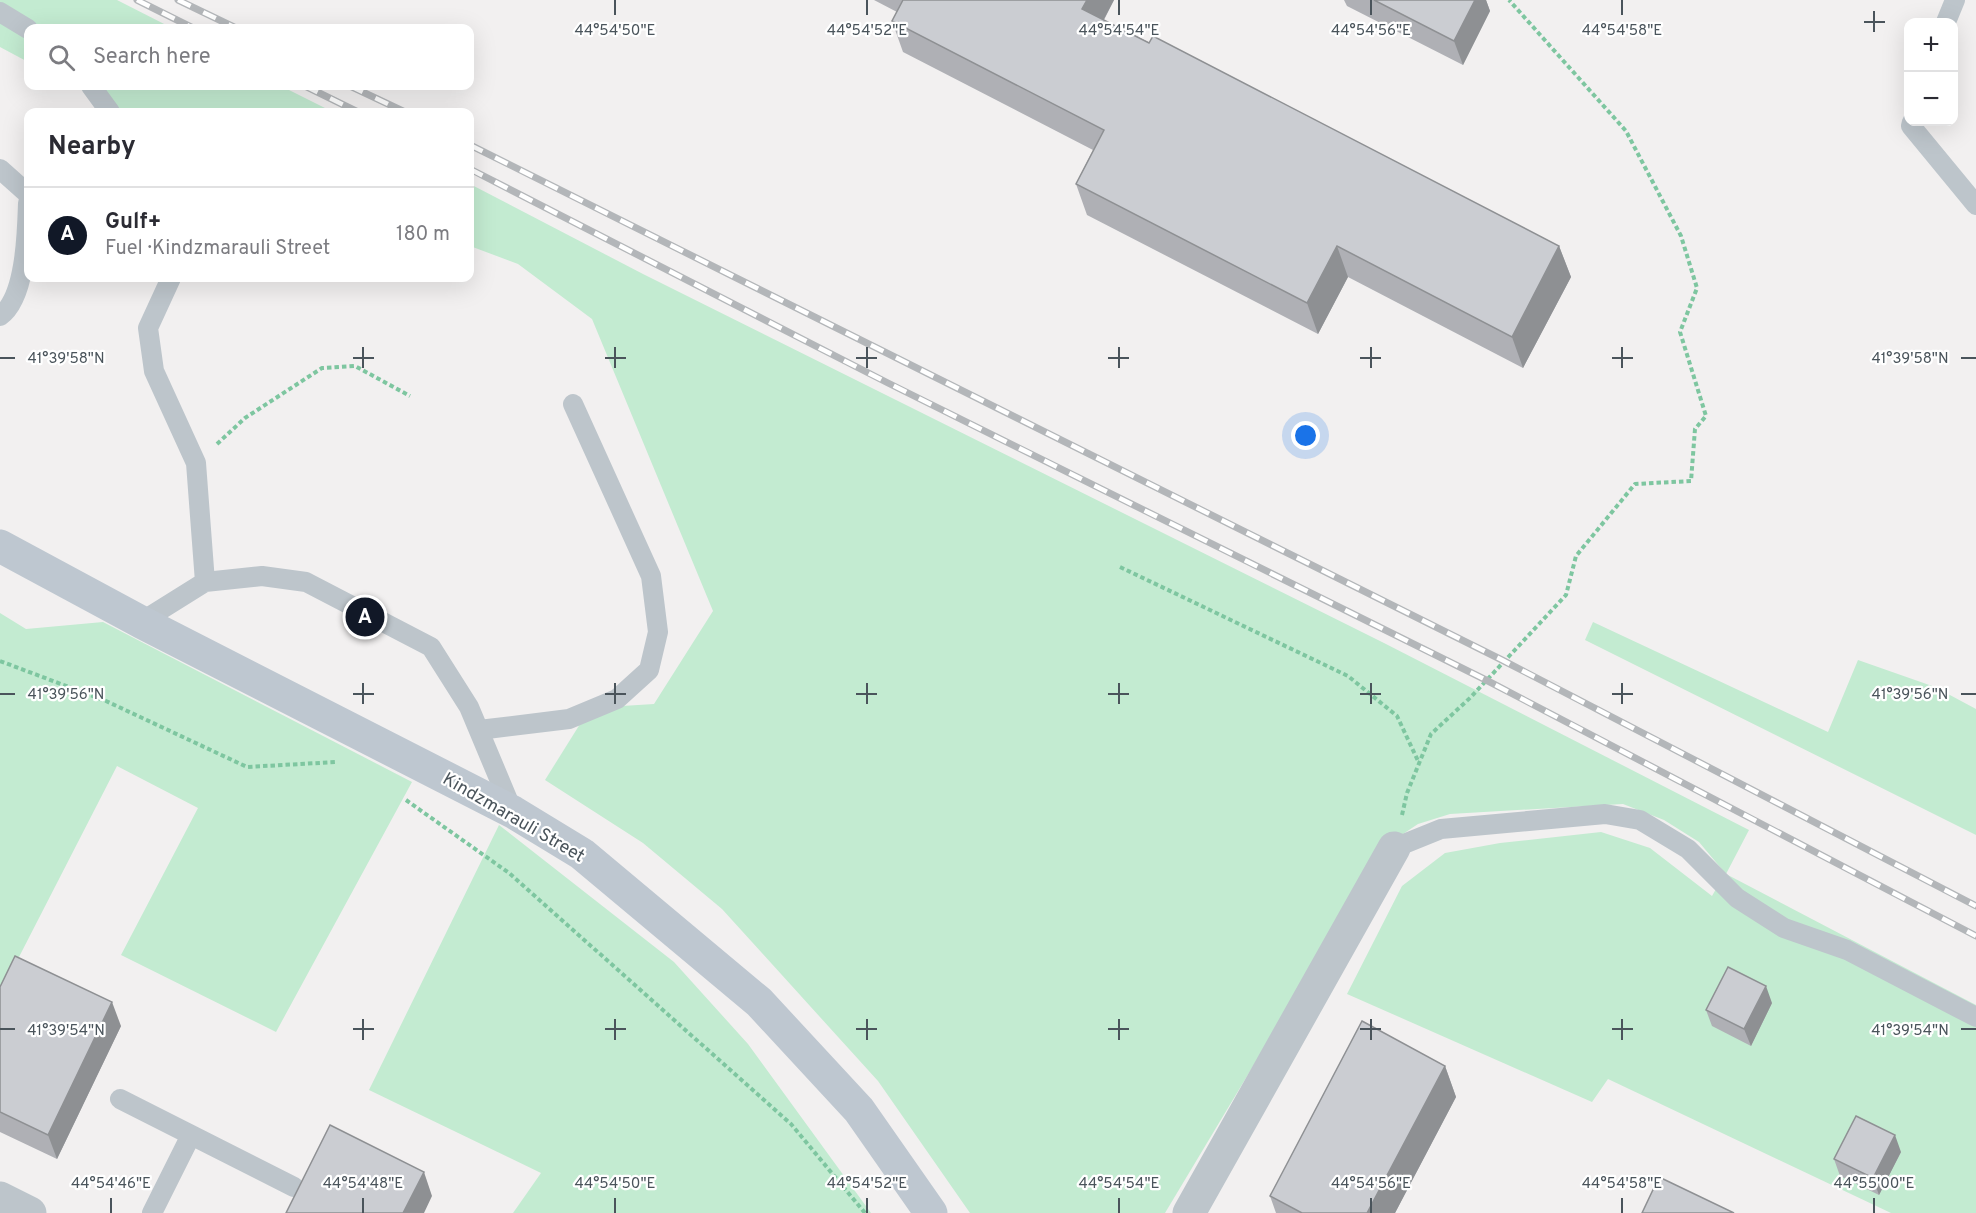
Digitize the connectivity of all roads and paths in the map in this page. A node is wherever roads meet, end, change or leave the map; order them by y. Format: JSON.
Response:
{"nodes":[{"id":1,"x":1509,"y":0,"type":"edge"},
{"id":2,"x":1955,"y":0,"type":"edge"},
{"id":3,"x":0,"y":12,"type":"edge"},
{"id":4,"x":1948,"y":18,"type":"edge"},
{"id":5,"x":24,"y":27,"type":"edge"},
{"id":6,"x":94,"y":90,"type":"edge"},
{"id":7,"x":107,"y":108,"type":"edge"},
{"id":8,"x":1911,"y":126,"type":"edge"},
{"id":9,"x":0,"y":170,"type":"edge"},
{"id":10,"x":24,"y":191,"type":"edge"},
{"id":11,"x":1976,"y":205,"type":"edge"},
{"id":12,"x":24,"y":263,"type":"edge"},
{"id":13,"x":169,"y":282,"type":"edge"},
{"id":14,"x":0,"y":316,"type":"edge"},
{"id":15,"x":410,"y":396,"type":"dead end"},
{"id":16,"x":573,"y":404,"type":"dead end"},
{"id":17,"x":196,"y":463,"type":"junction"},
{"id":18,"x":0,"y":546,"type":"edge"},
{"id":19,"x":1120,"y":567,"type":"dead end"},
{"id":20,"x":205,"y":582,"type":"junction"},
{"id":21,"x":141,"y":622,"type":"junction"},
{"id":22,"x":0,"y":661,"type":"edge"},
{"id":23,"x":479,"y":730,"type":"junction"},
{"id":24,"x":339,"y":762,"type":"dead end"},
{"id":25,"x":1419,"y":764,"type":"junction"},
{"id":26,"x":402,"y":796,"type":"dead end"},
{"id":27,"x":513,"y":812,"type":"junction"},
{"id":28,"x":1394,"y":848,"type":"junction"},
{"id":29,"x":1976,"y":1017,"type":"edge"},
{"id":30,"x":120,"y":1099,"type":"dead end"},
{"id":31,"x":191,"y":1135,"type":"junction"},
{"id":32,"x":294,"y":1187,"type":"dead end"},
{"id":33,"x":0,"y":1198,"type":"edge"},
{"id":34,"x":30,"y":1213,"type":"edge"},
{"id":35,"x":152,"y":1213,"type":"edge"},
{"id":36,"x":866,"y":1213,"type":"edge"},
{"id":37,"x":931,"y":1213,"type":"edge"},
{"id":38,"x":1189,"y":1213,"type":"edge"}],
"edges":[{"from":1,"to":25,"type":"path"},
{"from":2,"to":4,"type":"lane"},
{"from":3,"to":5,"type":"lane"},
{"from":6,"to":7,"type":"lane"},
{"from":8,"to":11,"type":"lane"},
{"from":9,"to":10,"type":"lane"},
{"from":12,"to":14,"type":"lane"},
{"from":13,"to":17,"type":"lane"},
{"from":15,"to":17,"type":"path"},
{"from":16,"to":23,"type":"lane"},
{"from":17,"to":20,"type":"lane"},
{"from":18,"to":21,"type":"main road","name":"Kindzmarauli Street"},
{"from":19,"to":25,"type":"path"},
{"from":20,"to":21,"type":"lane"},
{"from":20,"to":23,"type":"lane"},
{"from":21,"to":27,"type":"main road","name":"Kindzmarauli Street"},
{"from":22,"to":24,"type":"path"},
{"from":23,"to":27,"type":"lane"},
{"from":25,"to":28,"type":"path"},
{"from":26,"to":36,"type":"path"},
{"from":27,"to":37,"type":"main road","name":"Kindzmarauli Street"},
{"from":28,"to":29,"type":"lane"},
{"from":28,"to":38,"type":"street"},
{"from":30,"to":31,"type":"lane"},
{"from":31,"to":32,"type":"lane"},
{"from":31,"to":35,"type":"lane"},
{"from":33,"to":34,"type":"street"}]}
